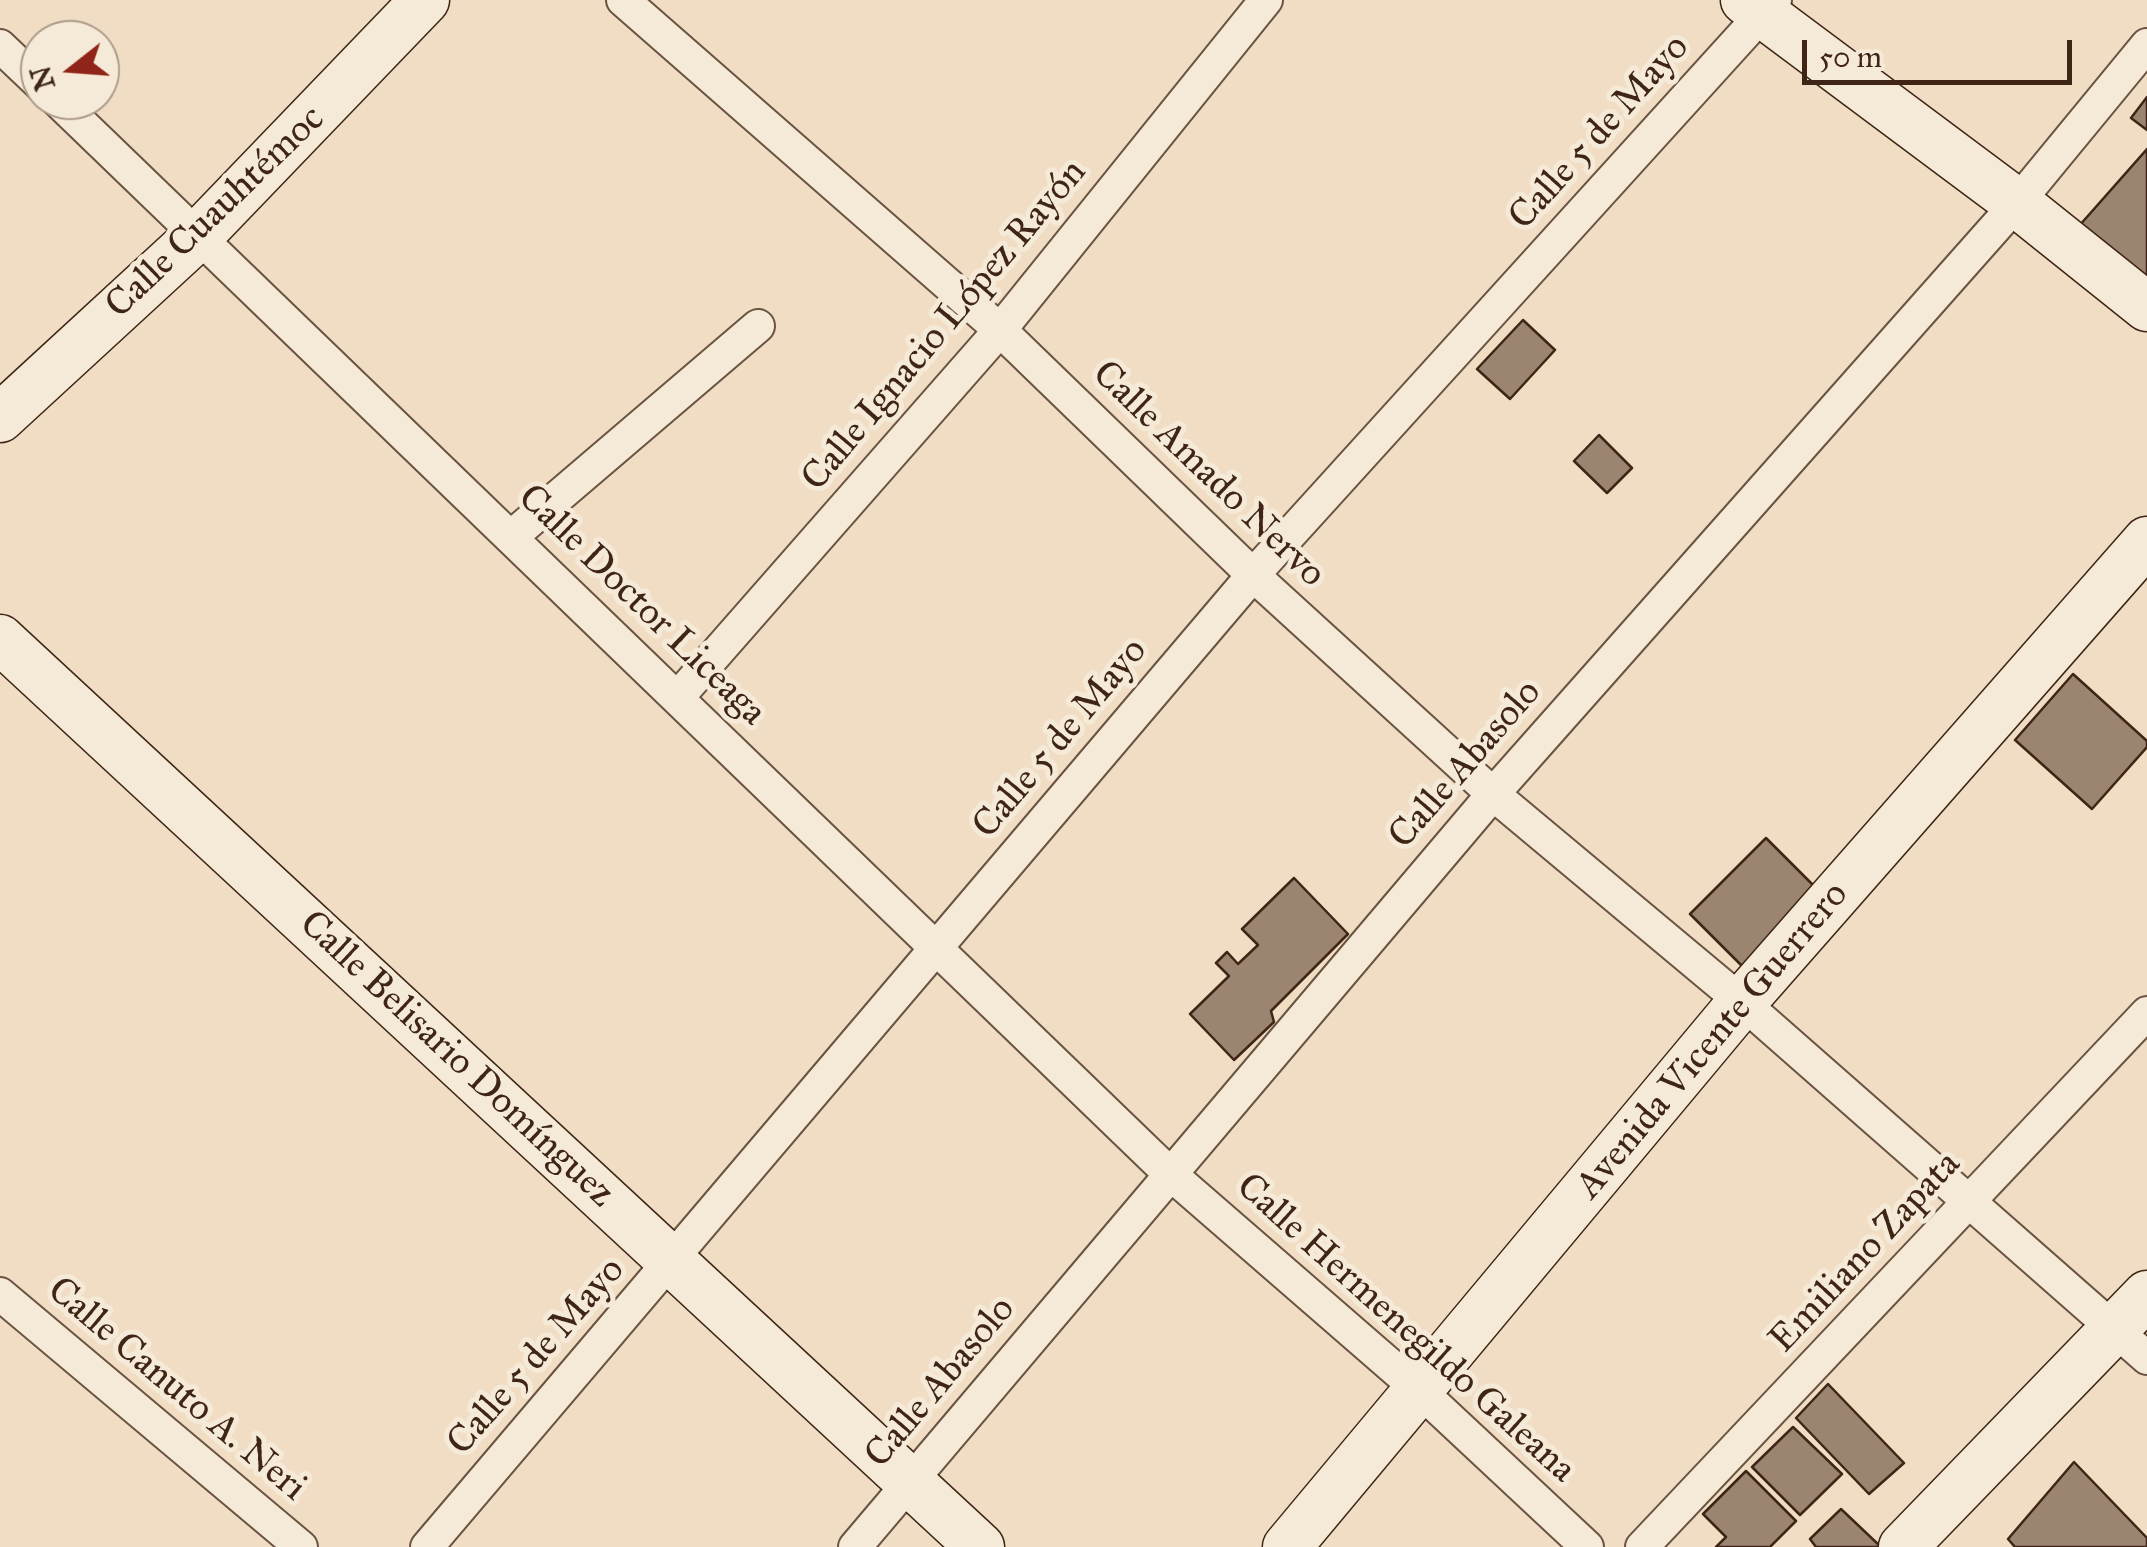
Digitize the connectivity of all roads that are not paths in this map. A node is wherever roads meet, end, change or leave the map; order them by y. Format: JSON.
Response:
{"nodes":[{"id":1,"x":426,"y":0,"type":"edge"},
{"id":2,"x":623,"y":0,"type":"edge"},
{"id":3,"x":1266,"y":0,"type":"edge"},
{"id":4,"x":1761,"y":4,"type":"edge"},
{"id":5,"x":2147,"y":44,"type":"edge"},
{"id":6,"x":0,"y":46,"type":"edge"},
{"id":7,"x":20,"y":65,"type":"edge"},
{"id":8,"x":79,"y":120,"type":"edge"},
{"id":9,"x":2016,"y":202,"type":"junction"},
{"id":10,"x":200,"y":234,"type":"junction"},
{"id":11,"x":2147,"y":307,"type":"edge"},
{"id":12,"x":758,"y":326,"type":"dead end"},
{"id":13,"x":1000,"y":330,"type":"junction"},
{"id":14,"x":0,"y":418,"type":"edge"},
{"id":15,"x":512,"y":538,"type":"junction"},
{"id":16,"x":2147,"y":541,"type":"edge"},
{"id":17,"x":1253,"y":575,"type":"junction"},
{"id":18,"x":0,"y":639,"type":"edge"},
{"id":19,"x":678,"y":697,"type":"junction"},
{"id":20,"x":1492,"y":794,"type":"junction"},
{"id":21,"x":938,"y":946,"type":"junction"},
{"id":22,"x":1742,"y":1002,"type":"junction"},
{"id":23,"x":2147,"y":1013,"type":"edge"},
{"id":24,"x":1168,"y":1172,"type":"junction"},
{"id":25,"x":1968,"y":1202,"type":"junction"},
{"id":26,"x":673,"y":1260,"type":"junction"},
{"id":27,"x":0,"y":1294,"type":"edge"},
{"id":28,"x":2130,"y":1310,"type":"edge"},
{"id":29,"x":2147,"y":1358,"type":"edge"},
{"id":30,"x":1419,"y":1390,"type":"junction"},
{"id":31,"x":910,"y":1482,"type":"junction"},
{"id":32,"x":301,"y":1547,"type":"edge"},
{"id":33,"x":426,"y":1547,"type":"edge"},
{"id":34,"x":855,"y":1547,"type":"edge"},
{"id":35,"x":980,"y":1547,"type":"edge"},
{"id":36,"x":1287,"y":1547,"type":"edge"},
{"id":37,"x":1587,"y":1547,"type":"edge"},
{"id":38,"x":1642,"y":1547,"type":"edge"},
{"id":39,"x":1903,"y":1547,"type":"edge"}],
"edges":[{"from":1,"to":10,"type":"street","name":"Calle Cuauhtémoc"},
{"from":2,"to":13,"type":"street","name":"Calle Amado Nervo"},
{"from":3,"to":13,"type":"street","name":"Calle Ignacio López Rayón"},
{"from":4,"to":9,"type":"street"},
{"from":4,"to":17,"type":"street","name":"Calle 5 de Mayo"},
{"from":5,"to":9,"type":"street","name":"Calle Abasolo"},
{"from":6,"to":7,"type":"street"},
{"from":8,"to":10,"type":"street","name":"Calle Doctor Liceaga"},
{"from":9,"to":11,"type":"street"},
{"from":9,"to":20,"type":"street","name":"Calle Abasolo"},
{"from":10,"to":14,"type":"street","name":"Calle Cuauhtémoc"},
{"from":10,"to":15,"type":"street","name":"Calle Doctor Liceaga"},
{"from":12,"to":15,"type":"street"},
{"from":13,"to":17,"type":"street","name":"Calle Amado Nervo"},
{"from":13,"to":19,"type":"street","name":"Calle Ignacio López Rayón"},
{"from":15,"to":19,"type":"street","name":"Calle Doctor Liceaga"},
{"from":16,"to":22,"type":"street","name":"Avenida Vicente Guerrero"},
{"from":17,"to":20,"type":"street","name":"Calle Amado Nervo"},
{"from":17,"to":21,"type":"street","name":"Calle 5 de Mayo"},
{"from":18,"to":26,"type":"street","name":"Calle Belisario Domínguez"},
{"from":19,"to":21,"type":"street","name":"Calle Doctor Liceaga"},
{"from":20,"to":22,"type":"street","name":"Calle Amado Nervo"},
{"from":20,"to":24,"type":"street","name":"Calle Abasolo"},
{"from":21,"to":24,"type":"street","name":"Calle Doctor Liceaga"},
{"from":21,"to":26,"type":"street","name":"Calle 5 de Mayo"},
{"from":22,"to":25,"type":"street","name":"Calle Amado Nervo"},
{"from":22,"to":30,"type":"street","name":"Avenida Vicente Guerrero"},
{"from":23,"to":25,"type":"street","name":"Emiliano Zapata"},
{"from":24,"to":30,"type":"street","name":"Calle Hermenegildo Galeana"},
{"from":24,"to":31,"type":"street","name":"Calle Abasolo"},
{"from":25,"to":28,"type":"street","name":"Calle Amado Nervo"},
{"from":25,"to":38,"type":"street","name":"Emiliano Zapata"},
{"from":26,"to":31,"type":"street","name":"Calle Belisario Domínguez"},
{"from":26,"to":33,"type":"street","name":"Calle 5 de Mayo"},
{"from":27,"to":32,"type":"street","name":"Calle Canuto A. Neri"},
{"from":28,"to":29,"type":"street","name":"Calle Amado Nervo"},
{"from":28,"to":39,"type":"street"},
{"from":30,"to":36,"type":"street","name":"Avenida Vicente Guerrero"},
{"from":30,"to":37,"type":"street","name":"Calle Hermenegildo Galeana"},
{"from":31,"to":34,"type":"street","name":"Calle Abasolo"},
{"from":31,"to":35,"type":"street","name":"Calle Belisario Domínguez"}]}
